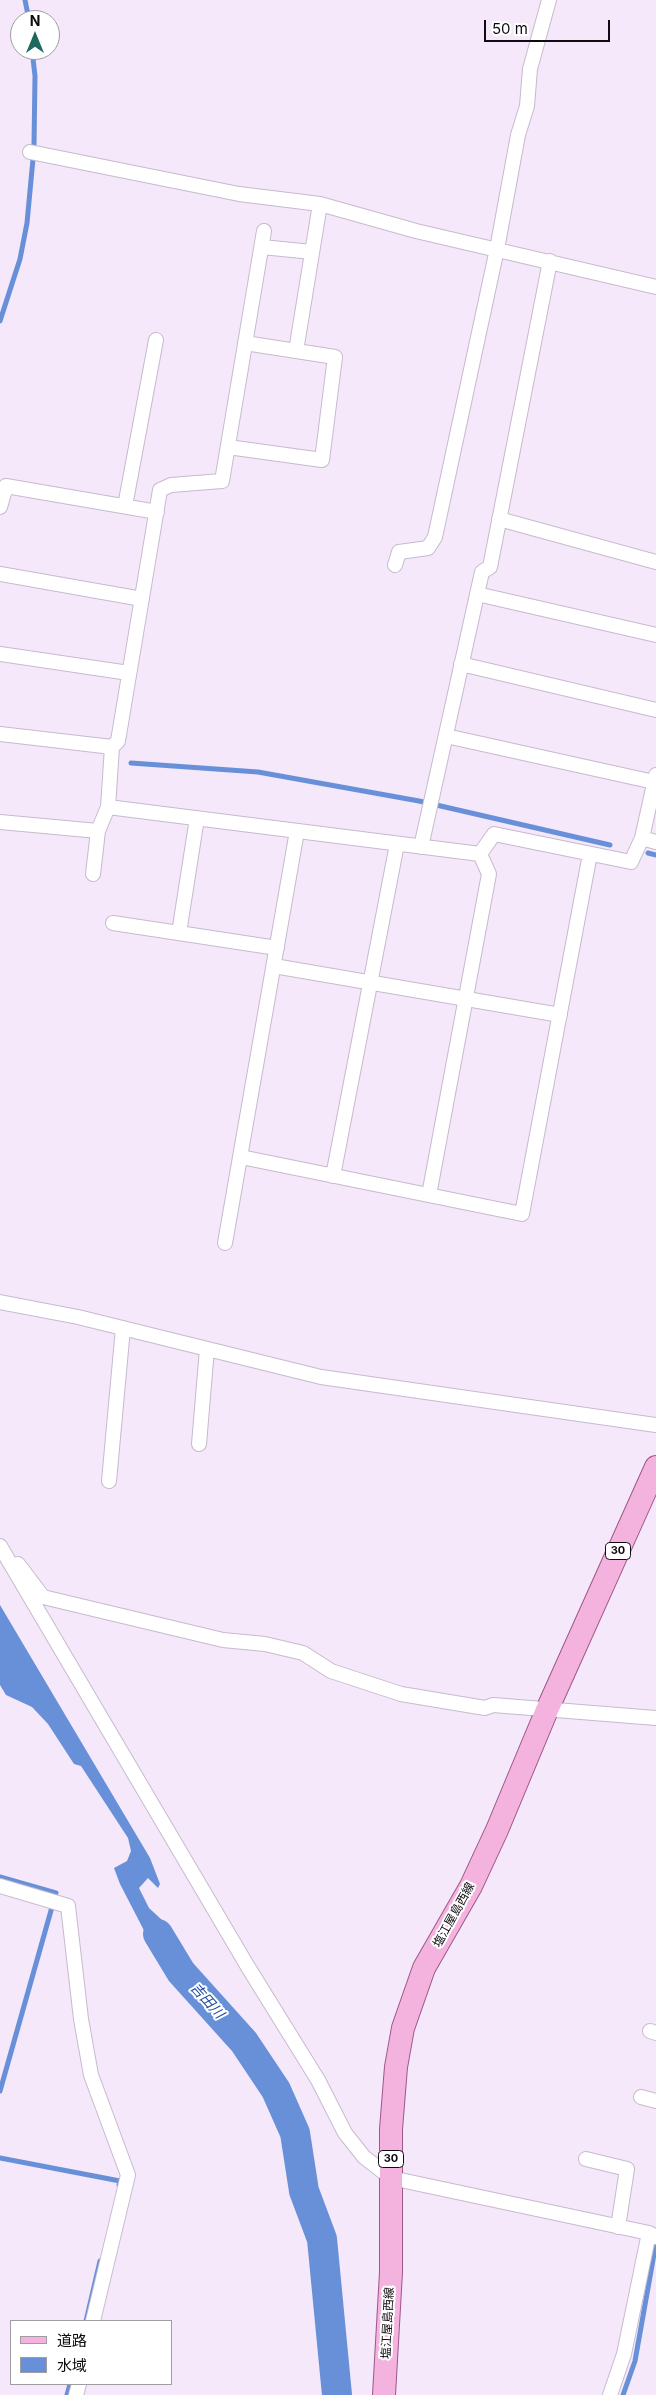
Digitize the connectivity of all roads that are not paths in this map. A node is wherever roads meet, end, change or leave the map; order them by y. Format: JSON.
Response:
{"nodes":[{"id":1,"x":549,"y":0,"type":"edge"},
{"id":2,"x":30,"y":152,"type":"dead end"},
{"id":3,"x":320,"y":204,"type":"junction"},
{"id":4,"x":264,"y":231,"type":"dead end"},
{"id":5,"x":262,"y":247,"type":"junction"},
{"id":6,"x":497,"y":249,"type":"junction"},
{"id":7,"x":312,"y":252,"type":"junction"},
{"id":8,"x":550,"y":261,"type":"junction"},
{"id":9,"x":656,"y":287,"type":"edge"},
{"id":10,"x":156,"y":340,"type":"dead end"},
{"id":11,"x":245,"y":343,"type":"junction"},
{"id":12,"x":296,"y":351,"type":"junction"},
{"id":13,"x":228,"y":447,"type":"junction"},
{"id":14,"x":126,"y":506,"type":"junction"},
{"id":15,"x":0,"y":507,"type":"edge"},
{"id":16,"x":157,"y":512,"type":"junction"},
{"id":17,"x":499,"y":519,"type":"junction"},
{"id":18,"x":656,"y":562,"type":"edge"},
{"id":19,"x":395,"y":565,"type":"dead end"},
{"id":20,"x":0,"y":574,"type":"edge"},
{"id":21,"x":477,"y":594,"type":"junction"},
{"id":22,"x":142,"y":599,"type":"junction"},
{"id":23,"x":656,"y":636,"type":"edge"},
{"id":24,"x":0,"y":654,"type":"edge"},
{"id":25,"x":461,"y":664,"type":"junction"},
{"id":26,"x":130,"y":673,"type":"junction"},
{"id":27,"x":656,"y":710,"type":"edge"},
{"id":28,"x":0,"y":734,"type":"edge"},
{"id":29,"x":446,"y":736,"type":"junction"},
{"id":30,"x":112,"y":747,"type":"junction"},
{"id":31,"x":655,"y":778,"type":"edge"},
{"id":32,"x":108,"y":807,"type":"junction"},
{"id":33,"x":197,"y":818,"type":"junction"},
{"id":34,"x":0,"y":822,"type":"edge"},
{"id":35,"x":98,"y":831,"type":"junction"},
{"id":36,"x":297,"y":831,"type":"junction"},
{"id":37,"x":642,"y":838,"type":"junction"},
{"id":38,"x":656,"y":842,"type":"edge"},
{"id":39,"x":397,"y":844,"type":"junction"},
{"id":40,"x":421,"y":847,"type":"junction"},
{"id":41,"x":480,"y":854,"type":"junction"},
{"id":42,"x":590,"y":854,"type":"junction"},
{"id":43,"x":93,"y":874,"type":"dead end"},
{"id":44,"x":113,"y":923,"type":"dead end"},
{"id":45,"x":179,"y":933,"type":"junction"},
{"id":46,"x":277,"y":948,"type":"junction"},
{"id":47,"x":274,"y":966,"type":"junction"},
{"id":48,"x":370,"y":984,"type":"junction"},
{"id":49,"x":466,"y":999,"type":"junction"},
{"id":50,"x":560,"y":1015,"type":"junction"},
{"id":51,"x":241,"y":1157,"type":"junction"},
{"id":52,"x":333,"y":1176,"type":"junction"},
{"id":53,"x":429,"y":1195,"type":"junction"},
{"id":54,"x":225,"y":1243,"type":"dead end"},
{"id":55,"x":0,"y":1302,"type":"edge"},
{"id":56,"x":123,"y":1328,"type":"junction"},
{"id":57,"x":207,"y":1349,"type":"junction"},
{"id":58,"x":656,"y":1425,"type":"edge"},
{"id":59,"x":199,"y":1444,"type":"dead end"},
{"id":60,"x":656,"y":1467,"type":"edge"},
{"id":61,"x":109,"y":1481,"type":"dead end"},
{"id":62,"x":2,"y":1550,"type":"edge"},
{"id":63,"x":547,"y":1710,"type":"junction"},
{"id":64,"x":656,"y":1718,"type":"edge"},
{"id":65,"x":0,"y":1886,"type":"edge"},
{"id":66,"x":641,"y":2097,"type":"dead end"},
{"id":67,"x":656,"y":2101,"type":"edge"},
{"id":68,"x":586,"y":2158,"type":"dead end"},
{"id":69,"x":392,"y":2178,"type":"junction"},
{"id":70,"x":618,"y":2226,"type":"junction"},
{"id":71,"x":653,"y":2235,"type":"edge"},
{"id":72,"x":93,"y":2320,"type":"edge"},
{"id":73,"x":384,"y":2395,"type":"edge"},
{"id":74,"x":610,"y":2395,"type":"edge"}],
"edges":[{"from":1,"to":6,"type":"street"},
{"from":2,"to":3,"type":"street"},
{"from":3,"to":6,"type":"street"},
{"from":3,"to":7,"type":"street"},
{"from":4,"to":5,"type":"street"},
{"from":5,"to":7,"type":"street"},
{"from":5,"to":11,"type":"street"},
{"from":6,"to":8,"type":"street"},
{"from":6,"to":19,"type":"street"},
{"from":7,"to":12,"type":"street"},
{"from":8,"to":9,"type":"street"},
{"from":8,"to":17,"type":"street"},
{"from":10,"to":14,"type":"street"},
{"from":11,"to":12,"type":"street"},
{"from":11,"to":13,"type":"street"},
{"from":12,"to":13,"type":"street"},
{"from":13,"to":16,"type":"street"},
{"from":14,"to":15,"type":"street"},
{"from":14,"to":16,"type":"street"},
{"from":16,"to":22,"type":"street"},
{"from":17,"to":18,"type":"street"},
{"from":17,"to":21,"type":"street"},
{"from":20,"to":22,"type":"street"},
{"from":21,"to":23,"type":"street"},
{"from":21,"to":25,"type":"street"},
{"from":22,"to":26,"type":"street"},
{"from":24,"to":26,"type":"street"},
{"from":25,"to":27,"type":"street"},
{"from":25,"to":29,"type":"street"},
{"from":26,"to":30,"type":"street"},
{"from":28,"to":30,"type":"street"},
{"from":29,"to":31,"type":"street"},
{"from":29,"to":40,"type":"street"},
{"from":30,"to":32,"type":"street"},
{"from":31,"to":37,"type":"street"},
{"from":32,"to":33,"type":"street"},
{"from":32,"to":35,"type":"street"},
{"from":33,"to":36,"type":"street"},
{"from":33,"to":45,"type":"street"},
{"from":34,"to":35,"type":"street"},
{"from":35,"to":43,"type":"street"},
{"from":36,"to":39,"type":"street"},
{"from":36,"to":46,"type":"street"},
{"from":37,"to":38,"type":"street"},
{"from":37,"to":42,"type":"street"},
{"from":39,"to":40,"type":"street"},
{"from":39,"to":48,"type":"street"},
{"from":40,"to":41,"type":"street"},
{"from":41,"to":42,"type":"street"},
{"from":41,"to":49,"type":"street"},
{"from":42,"to":50,"type":"street"},
{"from":44,"to":45,"type":"street"},
{"from":45,"to":46,"type":"street"},
{"from":46,"to":47,"type":"street"},
{"from":47,"to":48,"type":"street"},
{"from":47,"to":51,"type":"street"},
{"from":48,"to":49,"type":"street"},
{"from":48,"to":52,"type":"street"},
{"from":49,"to":50,"type":"street"},
{"from":49,"to":53,"type":"street"},
{"from":50,"to":53,"type":"street"},
{"from":51,"to":52,"type":"street"},
{"from":51,"to":54,"type":"street"},
{"from":52,"to":53,"type":"street"},
{"from":55,"to":56,"type":"street"},
{"from":56,"to":57,"type":"street"},
{"from":56,"to":61,"type":"street"},
{"from":57,"to":58,"type":"street"},
{"from":57,"to":59,"type":"street"},
{"from":60,"to":63,"type":"main road","name":"塩江屋島西線","number":"30"},
{"from":62,"to":63,"type":"street"},
{"from":62,"to":69,"type":"street"},
{"from":63,"to":64,"type":"street"},
{"from":63,"to":69,"type":"main road","name":"塩江屋島西線","number":"30"},
{"from":65,"to":72,"type":"street"},
{"from":66,"to":67,"type":"street"},
{"from":68,"to":70,"type":"street"},
{"from":69,"to":70,"type":"street"},
{"from":69,"to":73,"type":"main road","name":"塩江屋島西線","number":"30"},
{"from":70,"to":71,"type":"street"},
{"from":71,"to":74,"type":"street"}]}
